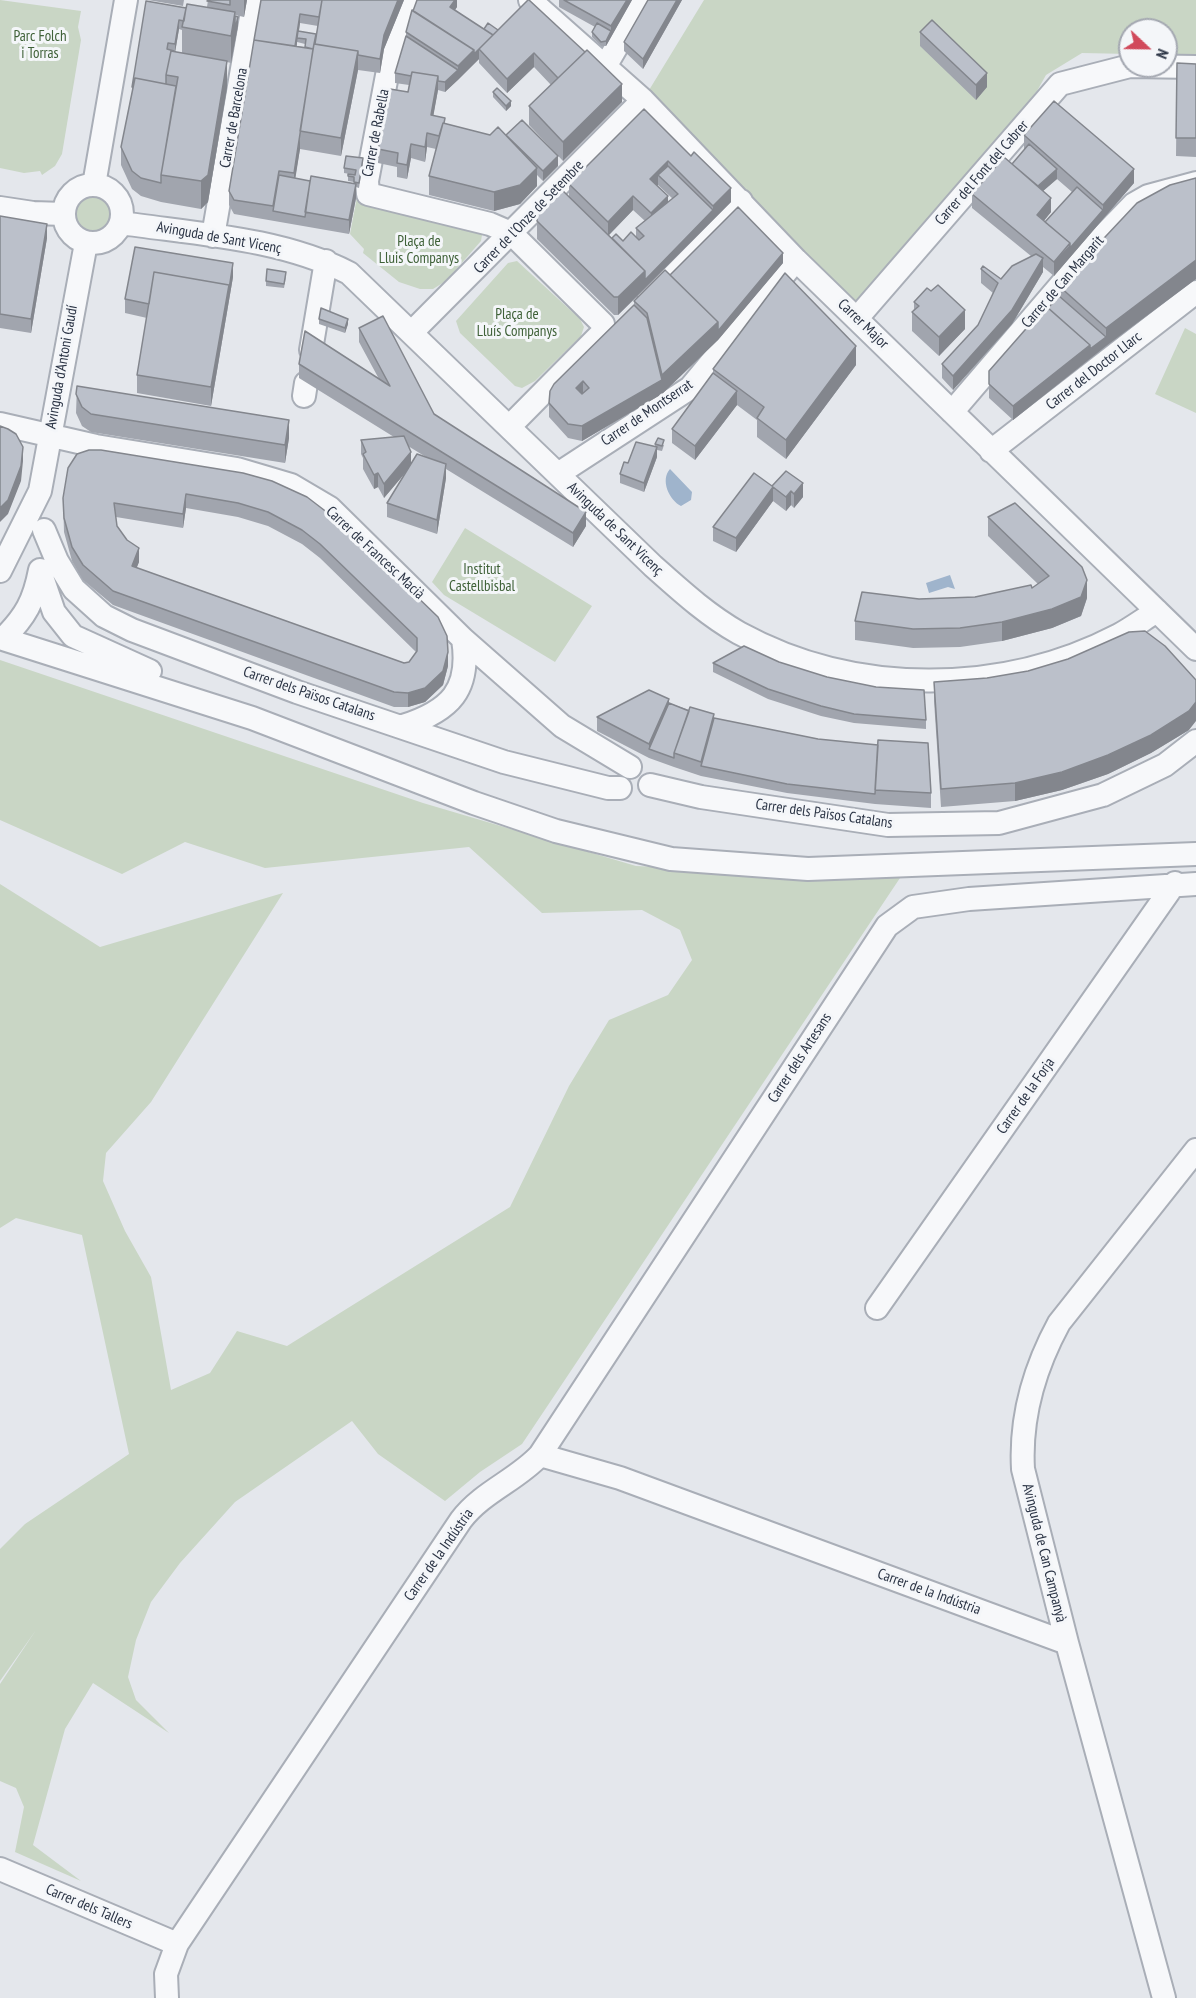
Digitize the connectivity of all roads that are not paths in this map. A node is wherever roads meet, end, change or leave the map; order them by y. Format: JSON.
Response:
{"nodes":[{"id":1,"x":126,"y":0,"type":"edge"},
{"id":2,"x":254,"y":0,"type":"edge"},
{"id":3,"x":412,"y":0,"type":"edge"},
{"id":4,"x":644,"y":0,"type":"edge"},
{"id":5,"x":542,"y":4,"type":"edge"},
{"id":6,"x":606,"y":65,"type":"junction"},
{"id":7,"x":1178,"y":67,"type":"edge"},
{"id":8,"x":1196,"y":67,"type":"edge"},
{"id":9,"x":1118,"y":69,"type":"edge"},
{"id":10,"x":643,"y":100,"type":"junction"},
{"id":11,"x":1196,"y":183,"type":"edge"},
{"id":12,"x":94,"y":185,"type":"junction"},
{"id":13,"x":741,"y":201,"type":"junction"},
{"id":14,"x":0,"y":208,"type":"edge"},
{"id":15,"x":64,"y":214,"type":"junction"},
{"id":16,"x":121,"y":223,"type":"junction"},
{"id":17,"x":511,"y":233,"type":"junction"},
{"id":18,"x":213,"y":236,"type":"junction"},
{"id":19,"x":86,"y":243,"type":"junction"},
{"id":20,"x":796,"y":260,"type":"junction"},
{"id":21,"x":326,"y":261,"type":"junction"},
{"id":22,"x":1196,"y":292,"type":"edge"},
{"id":23,"x":621,"y":317,"type":"junction"},
{"id":24,"x":858,"y":317,"type":"junction"},
{"id":25,"x":412,"y":332,"type":"junction"},
{"id":26,"x":311,"y":350,"type":"edge"},
{"id":27,"x":952,"y":412,"type":"junction"},
{"id":28,"x":0,"y":424,"type":"edge"},
{"id":29,"x":509,"y":427,"type":"junction"},
{"id":30,"x":50,"y":437,"type":"junction"},
{"id":31,"x":991,"y":451,"type":"junction"},
{"id":32,"x":558,"y":474,"type":"junction"},
{"id":33,"x":40,"y":491,"type":"junction"},
{"id":34,"x":45,"y":530,"type":"junction"},
{"id":35,"x":0,"y":549,"type":"edge"},
{"id":36,"x":0,"y":571,"type":"edge"},
{"id":37,"x":40,"y":571,"type":"junction"},
{"id":38,"x":1157,"y":611,"type":"junction"},
{"id":39,"x":1,"y":637,"type":"edge"},
{"id":40,"x":463,"y":639,"type":"junction"},
{"id":41,"x":1196,"y":649,"type":"edge"},
{"id":42,"x":252,"y":718,"type":"junction"},
{"id":43,"x":403,"y":726,"type":"junction"},
{"id":44,"x":1196,"y":741,"type":"edge"},
{"id":45,"x":630,"y":767,"type":"junction"},
{"id":46,"x":650,"y":785,"type":"junction"},
{"id":47,"x":620,"y":788,"type":"junction"},
{"id":48,"x":1196,"y":854,"type":"edge"},
{"id":49,"x":1185,"y":884,"type":"edge"},
{"id":50,"x":1196,"y":1150,"type":"edge"},
{"id":51,"x":877,"y":1308,"type":"dead end"},
{"id":52,"x":540,"y":1455,"type":"junction"},
{"id":53,"x":1067,"y":1643,"type":"junction"},
{"id":54,"x":2,"y":1874,"type":"edge"},
{"id":55,"x":177,"y":1944,"type":"junction"},
{"id":56,"x":167,"y":1998,"type":"edge"},
{"id":57,"x":1164,"y":1998,"type":"edge"}],
"edges":[{"from":1,"to":12,"type":"street"},
{"from":2,"to":18,"type":"street","name":"Carrer de Barcelona"},
{"from":3,"to":17,"type":"street","name":"Carrer de Rabella"},
{"from":4,"to":6,"type":"street"},
{"from":5,"to":6,"type":"street","name":"Carrer Major"},
{"from":6,"to":10,"type":"street","name":"Carrer Major"},
{"from":7,"to":8,"type":"street","name":"Carrer del Font del Cabrer"},
{"from":9,"to":24,"type":"street","name":"Carrer del Font del Cabrer"},
{"from":10,"to":13,"type":"street","name":"Carrer Major"},
{"from":10,"to":17,"type":"street","name":"Carrer de l'Onze de Setembre"},
{"from":11,"to":27,"type":"street","name":"Carrer de Can Margarit"},
{"from":12,"to":15,"type":"street"},
{"from":12,"to":16,"type":"street"},
{"from":13,"to":20,"type":"street","name":"Carrer Major"},
{"from":13,"to":23,"type":"street"},
{"from":14,"to":15,"type":"street"},
{"from":15,"to":19,"type":"street"},
{"from":16,"to":18,"type":"street","name":"Avinguda de Sant Vicenç"},
{"from":16,"to":19,"type":"street"},
{"from":17,"to":23,"type":"street"},
{"from":17,"to":25,"type":"street","name":"Carrer de l'Onze de Setembre"},
{"from":18,"to":21,"type":"street","name":"Avinguda de Sant Vicenç"},
{"from":19,"to":30,"type":"street","name":"Avinguda d'Antoni Gaudí"},
{"from":20,"to":24,"type":"street","name":"Carrer Major"},
{"from":20,"to":32,"type":"street","name":"Carrer de Montserrat"},
{"from":21,"to":25,"type":"street","name":"Avinguda de Sant Vicenç"},
{"from":21,"to":26,"type":"street"},
{"from":22,"to":31,"type":"street","name":"Carrer del Doctor Llarc"},
{"from":23,"to":29,"type":"street"},
{"from":24,"to":27,"type":"street","name":"Carrer Major"},
{"from":25,"to":29,"type":"street","name":"Avinguda de Sant Vicenç"},
{"from":27,"to":31,"type":"street","name":"Carrer Major"},
{"from":28,"to":30,"type":"street","name":"Carrer de Francesc Macià"},
{"from":29,"to":32,"type":"street","name":"Avinguda de Sant Vicenç"},
{"from":30,"to":33,"type":"street","name":"Avinguda d'Antoni Gaudí"},
{"from":30,"to":40,"type":"street","name":"Carrer de Francesc Macià"},
{"from":31,"to":38,"type":"street","name":"Carrer Major"},
{"from":32,"to":38,"type":"street","name":"Avinguda de Sant Vicenç"},
{"from":33,"to":34,"type":"street"},
{"from":33,"to":35,"type":"street"},
{"from":33,"to":36,"type":"street"},
{"from":34,"to":37,"type":"street"},
{"from":34,"to":43,"type":"street","name":"Carrer dels Països Catalans"},
{"from":37,"to":39,"type":"street"},
{"from":37,"to":42,"type":"street"},
{"from":38,"to":41,"type":"street","name":"Carrer Major"},
{"from":39,"to":42,"type":"street"},
{"from":40,"to":43,"type":"street"},
{"from":40,"to":45,"type":"street","name":"Carrer de Francesc Macià"},
{"from":42,"to":48,"type":"street"},
{"from":43,"to":47,"type":"street","name":"Carrer dels Països Catalans"},
{"from":44,"to":46,"type":"street","name":"Carrer dels Països Catalans"},
{"from":45,"to":46,"type":"street","name":"Carrer de Francesc Macià"},
{"from":45,"to":47,"type":"street"},
{"from":46,"to":47,"type":"street"},
{"from":49,"to":51,"type":"street","name":"Carrer de la Forja"},
{"from":49,"to":52,"type":"street","name":"Carrer dels Artesans"},
{"from":50,"to":53,"type":"street","name":"Avinguda de Can Campanyà"},
{"from":52,"to":53,"type":"street","name":"Carrer de la Indústria"},
{"from":52,"to":55,"type":"street","name":"Carrer de la Indústria"},
{"from":53,"to":57,"type":"street","name":"Avinguda de Can Campanyà"},
{"from":54,"to":55,"type":"street","name":"Carrer dels Tallers"},
{"from":55,"to":56,"type":"street","name":"Carrer de la Indústria"}]}
